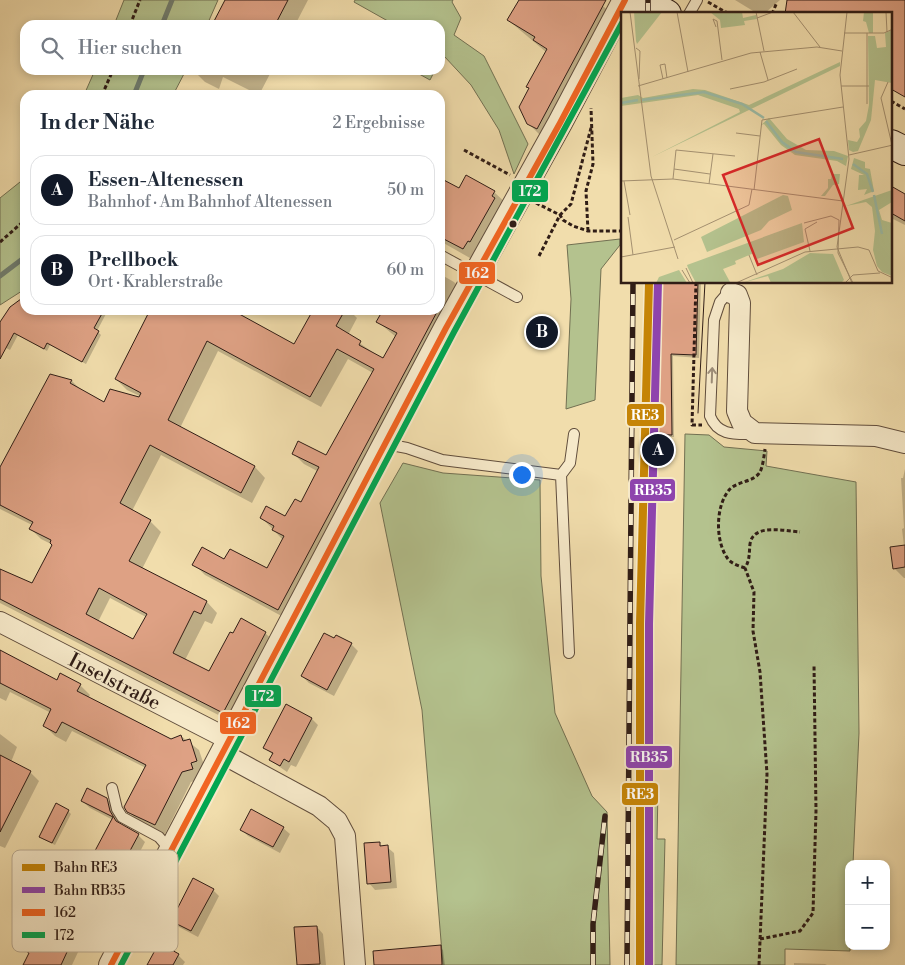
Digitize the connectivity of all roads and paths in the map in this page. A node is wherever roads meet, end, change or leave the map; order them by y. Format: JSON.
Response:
{"nodes":[{"id":1,"x":140,"y":0,"type":"edge"},
{"id":2,"x":625,"y":0,"type":"edge"},
{"id":3,"x":641,"y":0,"type":"edge"},
{"id":4,"x":697,"y":0,"type":"edge"},
{"id":5,"x":703,"y":0,"type":"edge"},
{"id":6,"x":777,"y":2,"type":"dead end"},
{"id":7,"x":663,"y":12,"type":"edge"},
{"id":8,"x":690,"y":12,"type":"edge"},
{"id":9,"x":725,"y":12,"type":"edge"},
{"id":10,"x":773,"y":12,"type":"edge"},
{"id":11,"x":132,"y":20,"type":"edge"},
{"id":12,"x":111,"y":75,"type":"edge"},
{"id":13,"x":104,"y":90,"type":"edge"},
{"id":14,"x":892,"y":102,"type":"edge"},
{"id":15,"x":589,"y":106,"type":"dead end"},
{"id":16,"x":905,"y":109,"type":"edge"},
{"id":17,"x":591,"y":128,"type":"junction"},
{"id":18,"x":892,"y":145,"type":"edge"},
{"id":19,"x":464,"y":150,"type":"dead end"},
{"id":20,"x":905,"y":152,"type":"edge"},
{"id":21,"x":515,"y":185,"type":"junction"},
{"id":22,"x":560,"y":215,"type":"junction"},
{"id":23,"x":20,"y":224,"type":"edge"},
{"id":24,"x":588,"y":231,"type":"junction"},
{"id":25,"x":620,"y":231,"type":"dead end"},
{"id":26,"x":0,"y":242,"type":"edge"},
{"id":27,"x":539,"y":256,"type":"dead end"},
{"id":28,"x":445,"y":258,"type":"edge"},
{"id":29,"x":476,"y":275,"type":"junction"},
{"id":30,"x":731,"y":293,"type":"joint"},
{"id":31,"x":517,"y":297,"type":"dead end"},
{"id":32,"x":574,"y":434,"type":"dead end"},
{"id":33,"x":760,"y":440,"type":"junction"},
{"id":34,"x":905,"y":443,"type":"edge"},
{"id":35,"x":386,"y":444,"type":"junction"},
{"id":36,"x":561,"y":475,"type":"junction"},
{"id":37,"x":800,"y":532,"type":"dead end"},
{"id":38,"x":745,"y":568,"type":"junction"},
{"id":39,"x":0,"y":622,"type":"edge"},
{"id":40,"x":569,"y":653,"type":"dead end"},
{"id":41,"x":814,"y":664,"type":"dead end"},
{"id":42,"x":227,"y":747,"type":"junction"},
{"id":43,"x":112,"y":788,"type":"dead end"},
{"id":44,"x":169,"y":850,"type":"edge"},
{"id":45,"x":172,"y":850,"type":"edge"},
{"id":46,"x":760,"y":938,"type":"junction"},
{"id":47,"x":118,"y":952,"type":"edge"},
{"id":48,"x":111,"y":965,"type":"edge"},
{"id":49,"x":355,"y":965,"type":"edge"},
{"id":50,"x":759,"y":965,"type":"edge"}],
"edges":[{"from":1,"to":11,"type":"path"},
{"from":2,"to":21,"type":"street"},
{"from":3,"to":7,"type":"main road"},
{"from":4,"to":8,"type":"lane"},
{"from":5,"to":9,"type":"path"},
{"from":6,"to":10,"type":"path"},
{"from":12,"to":13,"type":"path"},
{"from":14,"to":16,"type":"path"},
{"from":15,"to":17,"type":"path"},
{"from":17,"to":22,"type":"path"},
{"from":17,"to":24,"type":"path"},
{"from":18,"to":20,"type":"main road"},
{"from":19,"to":21,"type":"path"},
{"from":21,"to":22,"type":"path"},
{"from":21,"to":29,"type":"street"},
{"from":22,"to":24,"type":"path"},
{"from":22,"to":27,"type":"path"},
{"from":23,"to":26,"type":"path"},
{"from":24,"to":25,"type":"path"},
{"from":28,"to":29,"type":"lane"},
{"from":29,"to":31,"type":"lane"},
{"from":29,"to":35,"type":"street"},
{"from":30,"to":33,"type":"street"},
{"from":33,"to":30,"type":"lane","one_way":true},
{"from":32,"to":36,"type":"lane"},
{"from":33,"to":34,"type":"street"},
{"from":33,"to":38,"type":"path"},
{"from":35,"to":36,"type":"lane"},
{"from":35,"to":42,"type":"street"},
{"from":36,"to":40,"type":"lane"},
{"from":37,"to":38,"type":"path"},
{"from":38,"to":46,"type":"path"},
{"from":39,"to":42,"type":"street","name":"Inselstraße"},
{"from":41,"to":46,"type":"path"},
{"from":42,"to":45,"type":"street"},
{"from":42,"to":49,"type":"street","name":"Inselstraße"},
{"from":43,"to":44,"type":"lane"},
{"from":46,"to":50,"type":"path"},
{"from":47,"to":48,"type":"street"}]}
